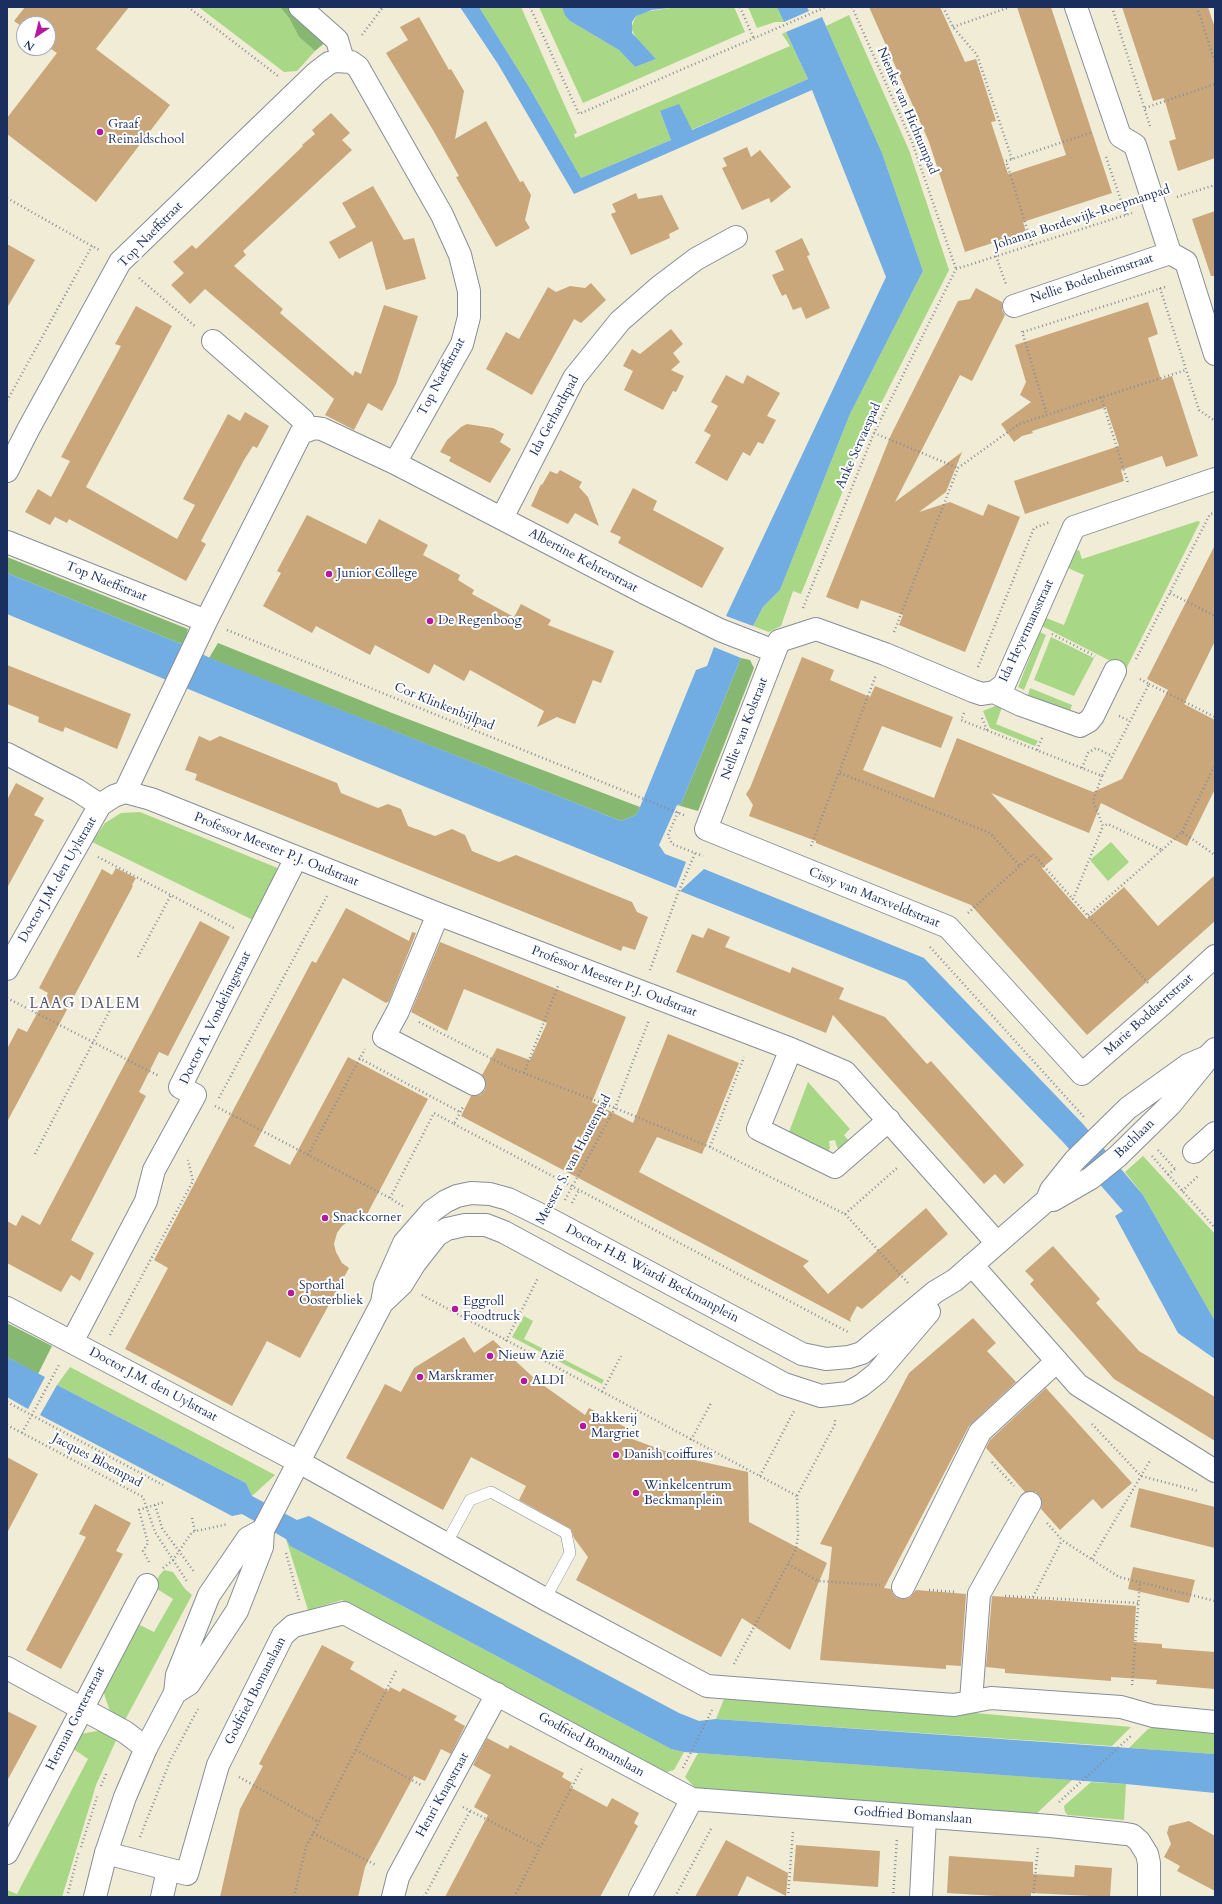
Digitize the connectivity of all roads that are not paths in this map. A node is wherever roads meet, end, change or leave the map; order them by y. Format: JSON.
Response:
{"nodes":[{"id":1,"x":300,"y":7,"type":"edge"},
{"id":2,"x":1076,"y":7,"type":"edge"},
{"id":3,"x":343,"y":60,"type":"junction"},
{"id":4,"x":736,"y":237,"type":"dead end"},
{"id":5,"x":1170,"y":253,"type":"junction"},
{"id":6,"x":1014,"y":306,"type":"road end"},
{"id":7,"x":213,"y":341,"type":"dead end"},
{"id":8,"x":1215,"y":354,"type":"edge"},
{"id":9,"x":308,"y":429,"type":"junction"},
{"id":10,"x":395,"y":463,"type":"junction"},
{"id":11,"x":7,"y":471,"type":"edge"},
{"id":12,"x":1215,"y":479,"type":"edge"},
{"id":13,"x":502,"y":518,"type":"junction"},
{"id":14,"x":7,"y":542,"type":"edge"},
{"id":15,"x":206,"y":621,"type":"junction"},
{"id":16,"x":792,"y":635,"type":"joint"},
{"id":17,"x":774,"y":651,"type":"junction"},
{"id":18,"x":1115,"y":671,"type":"dead end"},
{"id":19,"x":994,"y":692,"type":"junction"},
{"id":20,"x":7,"y":754,"type":"edge"},
{"id":21,"x":113,"y":798,"type":"junction"},
{"id":22,"x":706,"y":829,"type":"joint"},
{"id":23,"x":296,"y":858,"type":"junction"},
{"id":24,"x":438,"y":914,"type":"junction"},
{"id":25,"x":1215,"y":956,"type":"edge"},
{"id":26,"x":7,"y":969,"type":"edge"},
{"id":27,"x":791,"y":1049,"type":"junction"},
{"id":28,"x":1211,"y":1053,"type":"edge"},
{"id":29,"x":1082,"y":1074,"type":"joint"},
{"id":30,"x":474,"y":1084,"type":"road end"},
{"id":31,"x":889,"y":1120,"type":"junction"},
{"id":32,"x":1215,"y":1133,"type":"edge"},
{"id":33,"x":1194,"y":1152,"type":"dead end"},
{"id":34,"x":1046,"y":1200,"type":"junction"},
{"id":35,"x":997,"y":1244,"type":"junction"},
{"id":36,"x":972,"y":1265,"type":"junction"},
{"id":37,"x":955,"y":1280,"type":"junction"},
{"id":38,"x":382,"y":1303,"type":"junction"},
{"id":39,"x":7,"y":1308,"type":"edge"},
{"id":40,"x":72,"y":1342,"type":"junction"},
{"id":41,"x":1057,"y":1361,"type":"junction"},
{"id":42,"x":299,"y":1462,"type":"junction"},
{"id":43,"x":1215,"y":1471,"type":"edge"},
{"id":44,"x":1030,"y":1503,"type":"road end"},
{"id":45,"x":263,"y":1530,"type":"junction"},
{"id":46,"x":446,"y":1544,"type":"junction"},
{"id":47,"x":149,"y":1577,"type":"road end"},
{"id":48,"x":902,"y":1587,"type":"dead end"},
{"id":49,"x":545,"y":1599,"type":"junction"},
{"id":50,"x":7,"y":1668,"type":"edge"},
{"id":51,"x":175,"y":1693,"type":"junction"},
{"id":52,"x":498,"y":1694,"type":"junction"},
{"id":53,"x":971,"y":1701,"type":"junction"},
{"id":54,"x":81,"y":1709,"type":"junction"},
{"id":55,"x":1215,"y":1722,"type":"edge"},
{"id":56,"x":146,"y":1748,"type":"junction"},
{"id":57,"x":692,"y":1799,"type":"junction"},
{"id":58,"x":926,"y":1817,"type":"junction"},
{"id":59,"x":7,"y":1853,"type":"edge"},
{"id":60,"x":106,"y":1853,"type":"junction"},
{"id":61,"x":168,"y":1870,"type":"junction"},
{"id":62,"x":395,"y":1887,"type":"edge"},
{"id":63,"x":95,"y":1897,"type":"edge"},
{"id":64,"x":162,"y":1897,"type":"edge"},
{"id":65,"x":640,"y":1897,"type":"edge"},
{"id":66,"x":921,"y":1897,"type":"edge"},
{"id":67,"x":1149,"y":1897,"type":"edge"}],
"edges":[{"from":1,"to":3,"type":"street"},
{"from":2,"to":5,"type":"street","name":"Nellie Bodenheimstraat"},
{"from":3,"to":10,"type":"street","name":"Top Naeffstraat"},
{"from":3,"to":11,"type":"street","name":"Top Naeffstraat"},
{"from":4,"to":13,"type":"street","name":"Ida Gerhardtpad"},
{"from":5,"to":6,"type":"street","name":"Nellie Bodenheimstraat"},
{"from":5,"to":8,"type":"street","name":"Nellie Bodenheimstraat"},
{"from":7,"to":9,"type":"street"},
{"from":9,"to":10,"type":"street"},
{"from":9,"to":15,"type":"street"},
{"from":10,"to":13,"type":"street","name":"Albertine Kehrerstraat"},
{"from":12,"to":19,"type":"street","name":"Ida Heyermansstraat"},
{"from":13,"to":17,"type":"street","name":"Albertine Kehrerstraat"},
{"from":14,"to":15,"type":"street","name":"Top Naeffstraat"},
{"from":15,"to":21,"type":"street","name":"Doctor J.M. den Uylstraat"},
{"from":16,"to":17,"type":"street","name":"Nellie van Kolstraat"},
{"from":16,"to":19,"type":"street","name":"Ida Heyermansstraat"},
{"from":17,"to":22,"type":"street","name":"Nellie van Kolstraat"},
{"from":18,"to":19,"type":"street"},
{"from":20,"to":21,"type":"street","name":"Professor Meester P.J. Oudstraat"},
{"from":21,"to":23,"type":"street","name":"Professor Meester P.J. Oudstraat"},
{"from":21,"to":26,"type":"street","name":"Doctor J.M. den Uylstraat"},
{"from":22,"to":29,"type":"street","name":"Cissy van Marxveldtstraat"},
{"from":23,"to":24,"type":"street","name":"Professor Meester P.J. Oudstraat"},
{"from":23,"to":40,"type":"street","name":"Doctor A. Vondelingstraat"},
{"from":24,"to":27,"type":"street","name":"Professor Meester P.J. Oudstraat"},
{"from":24,"to":30,"type":"street"},
{"from":25,"to":29,"type":"street","name":"Marie Boddaertstraat"},
{"from":27,"to":31,"type":"street","name":"Professor Meester P.J. Oudstraat"},
{"from":27,"to":31,"type":"street"},
{"from":28,"to":34,"type":"street","name":"Bachlaan"},
{"from":28,"to":34,"type":"street","name":"Bachlaan"},
{"from":31,"to":35,"type":"street","name":"Professor Meester P.J. Oudstraat"},
{"from":32,"to":33,"type":"street"},
{"from":34,"to":35,"type":"street","name":"Bachlaan"},
{"from":35,"to":36,"type":"street","name":"Bachlaan"},
{"from":36,"to":37,"type":"street","name":"Doctor H.B. Wiardi Beckmanplein"},
{"from":36,"to":41,"type":"street"},
{"from":37,"to":38,"type":"street","name":"Doctor H.B. Wiardi Beckmanplein"},
{"from":37,"to":38,"type":"street","name":"Doctor H.B. Wiardi Beckmanplein"},
{"from":38,"to":42,"type":"street","name":"Doctor H.B. Wiardi Beckmanplein"},
{"from":39,"to":40,"type":"street","name":"Doctor J.M. den Uylstraat"},
{"from":40,"to":42,"type":"street","name":"Doctor J.M. den Uylstraat"},
{"from":41,"to":43,"type":"street"},
{"from":41,"to":48,"type":"street"},
{"from":42,"to":45,"type":"street","name":"Doctor H.B. Wiardi Beckmanplein"},
{"from":42,"to":46,"type":"street","name":"Doctor J.M. den Uylstraat"},
{"from":44,"to":53,"type":"street"},
{"from":45,"to":51,"type":"street"},
{"from":45,"to":51,"type":"street"},
{"from":46,"to":49,"type":"street","name":"Doctor J.M. den Uylstraat"},
{"from":46,"to":49,"type":"lane"},
{"from":47,"to":54,"type":"street","name":"Herman Gorterstraat"},
{"from":49,"to":53,"type":"street","name":"Doctor J.M. den Uylstraat"},
{"from":50,"to":54,"type":"street"},
{"from":51,"to":56,"type":"street"},
{"from":52,"to":57,"type":"street","name":"Godfried Bomanslaan"},
{"from":52,"to":61,"type":"street","name":"Godfried Bomanslaan"},
{"from":52,"to":62,"type":"street","name":"Henri Knapstraat"},
{"from":53,"to":55,"type":"street","name":"Doctor J.M. den Uylstraat"},
{"from":54,"to":56,"type":"street"},
{"from":54,"to":59,"type":"street","name":"Herman Gorterstraat"},
{"from":56,"to":60,"type":"street"},
{"from":57,"to":58,"type":"street","name":"Godfried Bomanslaan"},
{"from":57,"to":65,"type":"street"},
{"from":58,"to":66,"type":"street"},
{"from":58,"to":67,"type":"street","name":"Godfried Bomanslaan"},
{"from":60,"to":61,"type":"street","name":"Godfried Bomanslaan"},
{"from":60,"to":63,"type":"street"},
{"from":61,"to":64,"type":"street"}]}
